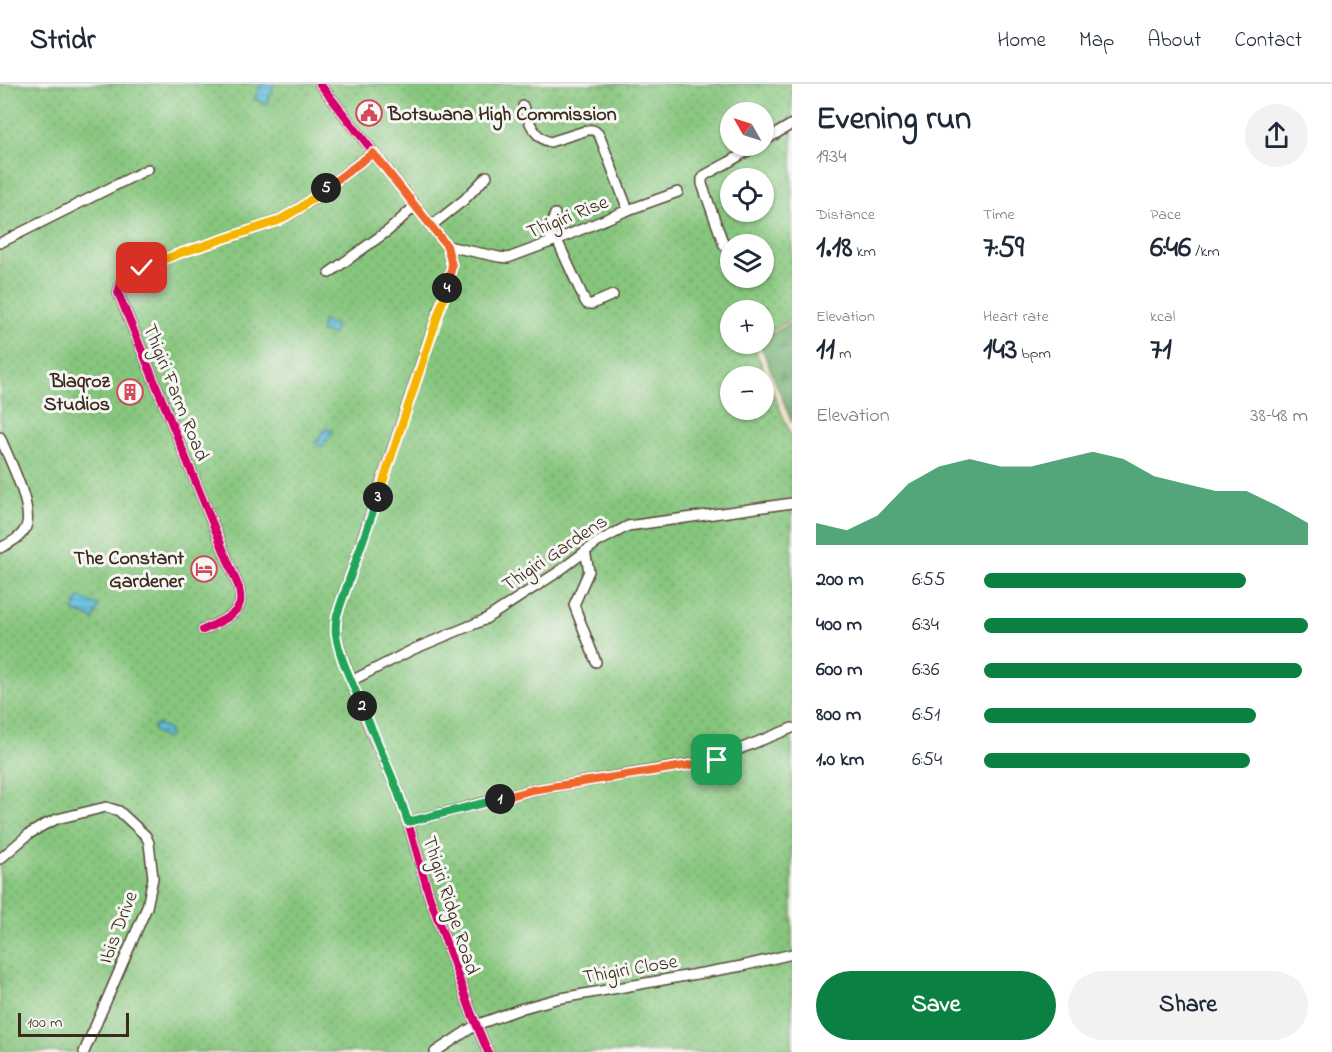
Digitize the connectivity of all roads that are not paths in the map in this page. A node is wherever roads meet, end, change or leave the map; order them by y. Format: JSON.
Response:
{"nodes":[{"id":1,"x":320,"y":84,"type":"edge"},
{"id":2,"x":523,"y":106,"type":"dead end"},
{"id":3,"x":792,"y":124,"type":"edge"},
{"id":4,"x":774,"y":135,"type":"edge"},
{"id":5,"x":373,"y":153,"type":"junction"},
{"id":6,"x":739,"y":156,"type":"edge"},
{"id":7,"x":148,"y":169,"type":"dead end"},
{"id":8,"x":487,"y":176,"type":"dead end"},
{"id":9,"x":678,"y":192,"type":"dead end"},
{"id":10,"x":415,"y":206,"type":"junction"},
{"id":11,"x":628,"y":210,"type":"junction"},
{"id":12,"x":555,"y":214,"type":"dead end"},
{"id":13,"x":431,"y":226,"type":"junction"},
{"id":14,"x":720,"y":234,"type":"edge"},
{"id":15,"x":554,"y":241,"type":"junction"},
{"id":16,"x":0,"y":243,"type":"edge"},
{"id":17,"x":447,"y":246,"type":"junction"},
{"id":18,"x":329,"y":273,"type":"dead end"},
{"id":19,"x":613,"y":295,"type":"dead end"},
{"id":20,"x":0,"y":437,"type":"edge"},
{"id":21,"x":792,"y":503,"type":"edge"},
{"id":22,"x":0,"y":548,"type":"edge"},
{"id":23,"x":585,"y":551,"type":"junction"},
{"id":24,"x":203,"y":630,"type":"dead end"},
{"id":25,"x":596,"y":662,"type":"dead end"},
{"id":26,"x":351,"y":681,"type":"junction"},
{"id":27,"x":792,"y":728,"type":"edge"},
{"id":28,"x":408,"y":822,"type":"junction"},
{"id":29,"x":0,"y":859,"type":"edge"},
{"id":30,"x":792,"y":954,"type":"edge"},
{"id":31,"x":476,"y":1025,"type":"junction"},
{"id":32,"x":84,"y":1052,"type":"edge"},
{"id":33,"x":435,"y":1052,"type":"edge"},
{"id":34,"x":488,"y":1052,"type":"edge"}],
"edges":[{"from":1,"to":5,"type":"street"},
{"from":2,"to":11,"type":"street","name":"Thigiri Rise"},
{"from":3,"to":4,"type":"street"},
{"from":5,"to":10,"type":"street"},
{"from":5,"to":24,"type":"street","name":"Thigiri Farm Road"},
{"from":6,"to":14,"type":"street"},
{"from":7,"to":16,"type":"street"},
{"from":8,"to":13,"type":"street"},
{"from":9,"to":11,"type":"street"},
{"from":10,"to":13,"type":"street"},
{"from":10,"to":18,"type":"street"},
{"from":11,"to":15,"type":"street","name":"Thigiri Rise"},
{"from":12,"to":15,"type":"street"},
{"from":13,"to":17,"type":"street"},
{"from":15,"to":17,"type":"street","name":"Thigiri Rise"},
{"from":15,"to":19,"type":"street"},
{"from":17,"to":26,"type":"street","name":"Thigiri Ridge Road"},
{"from":20,"to":22,"type":"street"},
{"from":21,"to":23,"type":"street","name":"Thigiri Gardens"},
{"from":23,"to":25,"type":"street"},
{"from":23,"to":26,"type":"street","name":"Thigiri Gardens"},
{"from":26,"to":28,"type":"street","name":"Thigiri Ridge Road"},
{"from":27,"to":28,"type":"street"},
{"from":28,"to":31,"type":"street","name":"Thigiri Ridge Road"},
{"from":29,"to":32,"type":"street","name":"Ibis Drive"},
{"from":30,"to":31,"type":"street","name":"Thigiri Close"},
{"from":31,"to":33,"type":"street","name":"Thigiri Close"},
{"from":31,"to":34,"type":"street","name":"Thigiri Ridge Road"}]}
